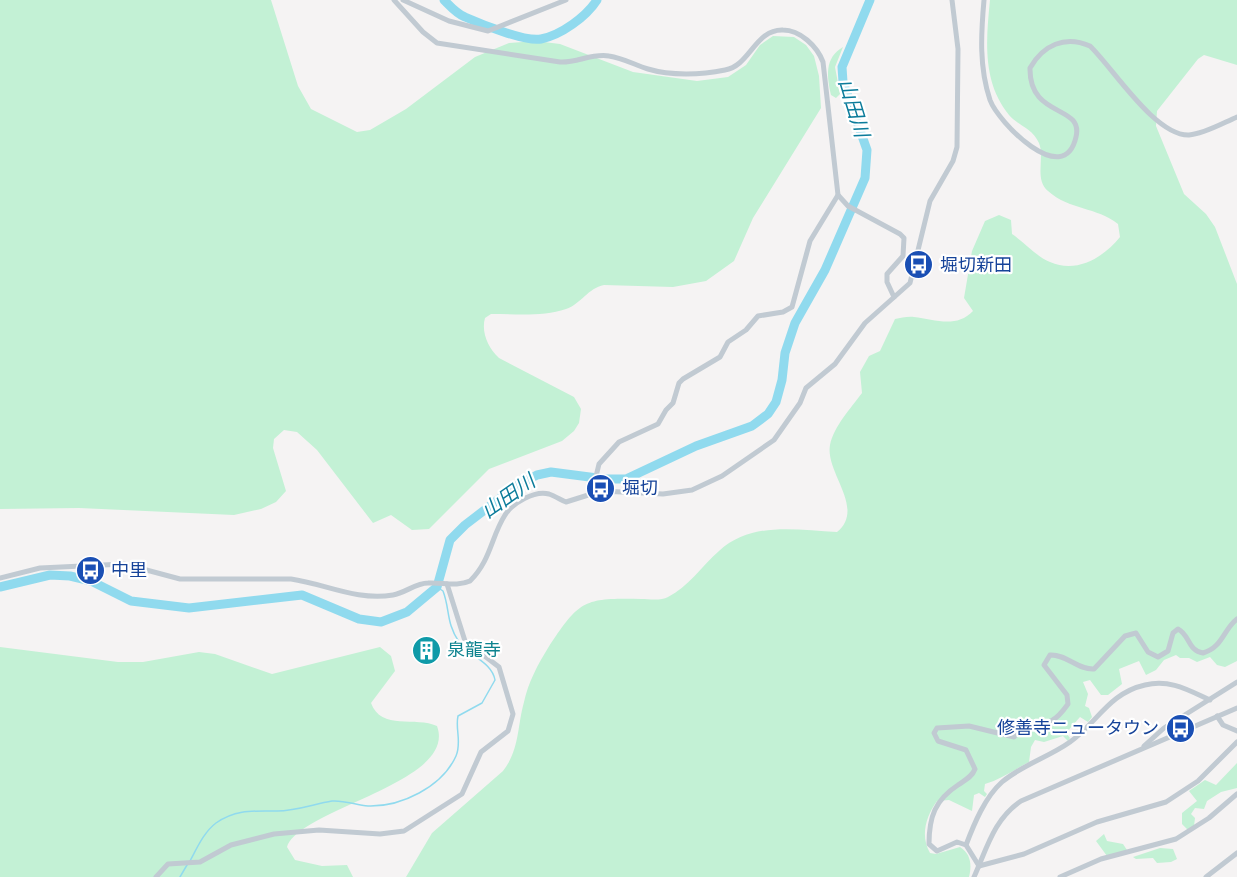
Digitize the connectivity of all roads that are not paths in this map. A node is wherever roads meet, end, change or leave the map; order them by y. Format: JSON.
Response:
{"nodes":[{"id":1,"x":394,"y":0,"type":"edge"},
{"id":2,"x":403,"y":0,"type":"edge"},
{"id":3,"x":566,"y":0,"type":"edge"},
{"id":4,"x":952,"y":0,"type":"edge"},
{"id":5,"x":984,"y":0,"type":"edge"},
{"id":6,"x":1237,"y":117,"type":"edge"},
{"id":7,"x":838,"y":195,"type":"junction"},
{"id":8,"x":894,"y":297,"type":"junction"},
{"id":9,"x":593,"y":489,"type":"junction"},
{"id":10,"x":0,"y":578,"type":"edge"},
{"id":11,"x":446,"y":584,"type":"junction"},
{"id":12,"x":1237,"y":619,"type":"edge"},
{"id":13,"x":1237,"y":682,"type":"edge"},
{"id":14,"x":1210,"y":700,"type":"junction"},
{"id":15,"x":1237,"y":708,"type":"edge"},
{"id":16,"x":1217,"y":716,"type":"junction"},
{"id":17,"x":1237,"y":731,"type":"edge"},
{"id":18,"x":1237,"y":742,"type":"edge"},
{"id":19,"x":1143,"y":747,"type":"junction"},
{"id":20,"x":1237,"y":794,"type":"edge"},
{"id":21,"x":966,"y":845,"type":"junction"},
{"id":22,"x":1237,"y":853,"type":"edge"},
{"id":23,"x":979,"y":866,"type":"junction"},
{"id":24,"x":156,"y":877,"type":"edge"},
{"id":25,"x":974,"y":877,"type":"edge"},
{"id":26,"x":1060,"y":877,"type":"edge"},
{"id":27,"x":1206,"y":877,"type":"edge"}],
"edges":[{"from":1,"to":7,"type":"street"},
{"from":2,"to":3,"type":"street"},
{"from":4,"to":8,"type":"street"},
{"from":5,"to":6,"type":"street"},
{"from":7,"to":8,"type":"street"},
{"from":7,"to":9,"type":"street"},
{"from":8,"to":9,"type":"street"},
{"from":9,"to":11,"type":"street"},
{"from":10,"to":11,"type":"street"},
{"from":11,"to":24,"type":"street"},
{"from":12,"to":21,"type":"street"},
{"from":13,"to":14,"type":"street"},
{"from":14,"to":19,"type":"street"},
{"from":14,"to":21,"type":"street"},
{"from":15,"to":16,"type":"street"},
{"from":16,"to":17,"type":"street"},
{"from":16,"to":19,"type":"street"},
{"from":18,"to":23,"type":"street"},
{"from":19,"to":23,"type":"street"},
{"from":20,"to":26,"type":"street"},
{"from":21,"to":23,"type":"street"},
{"from":22,"to":27,"type":"street"},
{"from":23,"to":25,"type":"street"}]}
